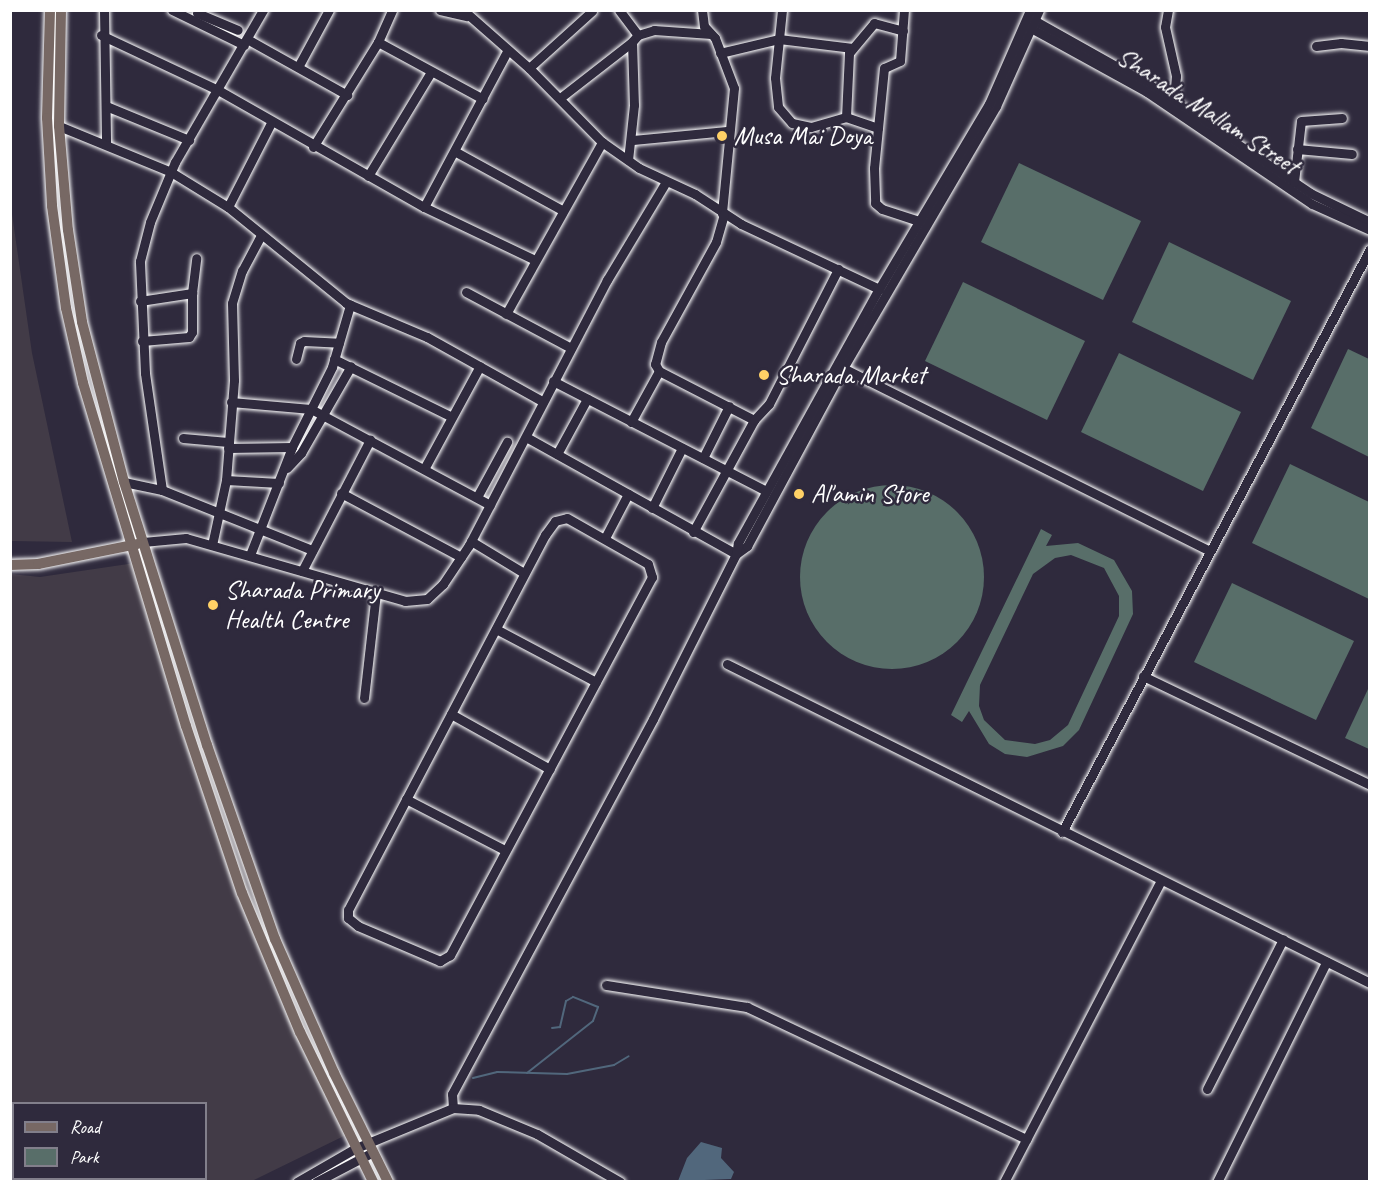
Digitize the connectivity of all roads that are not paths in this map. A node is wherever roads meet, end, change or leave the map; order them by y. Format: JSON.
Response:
{"nodes":[{"id":1,"x":50,"y":10,"type":"edge"},
{"id":2,"x":61,"y":10,"type":"edge"},
{"id":3,"x":104,"y":10,"type":"edge"},
{"id":4,"x":172,"y":10,"type":"edge"},
{"id":5,"x":262,"y":10,"type":"edge"},
{"id":6,"x":329,"y":10,"type":"edge"},
{"id":7,"x":392,"y":10,"type":"edge"},
{"id":8,"x":440,"y":10,"type":"edge"},
{"id":9,"x":477,"y":10,"type":"edge"},
{"id":10,"x":619,"y":10,"type":"edge"},
{"id":11,"x":702,"y":10,"type":"edge"},
{"id":12,"x":782,"y":10,"type":"edge"},
{"id":13,"x":904,"y":10,"type":"edge"},
{"id":14,"x":1039,"y":10,"type":"edge"},
{"id":15,"x":1168,"y":10,"type":"edge"},
{"id":16,"x":197,"y":11,"type":"edge"},
{"id":17,"x":592,"y":11,"type":"edge"},
{"id":18,"x":467,"y":16,"type":"edge"},
{"id":19,"x":1030,"y":20,"type":"edge"},
{"id":20,"x":238,"y":30,"type":"dead end"},
{"id":21,"x":903,"y":31,"type":"junction"},
{"id":22,"x":711,"y":34,"type":"junction"},
{"id":23,"x":101,"y":35,"type":"junction"},
{"id":24,"x":635,"y":38,"type":"junction"},
{"id":25,"x":779,"y":39,"type":"junction"},
{"id":26,"x":246,"y":42,"type":"junction"},
{"id":27,"x":378,"y":42,"type":"junction"},
{"id":28,"x":1316,"y":46,"type":"dead end"},
{"id":29,"x":1370,"y":46,"type":"edge"},
{"id":30,"x":852,"y":48,"type":"junction"},
{"id":31,"x":508,"y":50,"type":"junction"},
{"id":32,"x":720,"y":53,"type":"junction"},
{"id":33,"x":298,"y":67,"type":"junction"},
{"id":34,"x":529,"y":68,"type":"junction"},
{"id":35,"x":430,"y":72,"type":"junction"},
{"id":36,"x":218,"y":90,"type":"junction"},
{"id":37,"x":347,"y":95,"type":"junction"},
{"id":38,"x":560,"y":98,"type":"junction"},
{"id":39,"x":483,"y":99,"type":"junction"},
{"id":40,"x":1174,"y":101,"type":"junction"},
{"id":41,"x":106,"y":105,"type":"junction"},
{"id":42,"x":846,"y":117,"type":"junction"},
{"id":43,"x":1341,"y":118,"type":"dead end"},
{"id":44,"x":271,"y":123,"type":"junction"},
{"id":45,"x":59,"y":126,"type":"junction"},
{"id":46,"x":878,"y":128,"type":"junction"},
{"id":47,"x":727,"y":131,"type":"junction"},
{"id":48,"x":189,"y":140,"type":"junction"},
{"id":49,"x":633,"y":140,"type":"junction"},
{"id":50,"x":602,"y":142,"type":"junction"},
{"id":51,"x":106,"y":144,"type":"junction"},
{"id":52,"x":313,"y":147,"type":"junction"},
{"id":53,"x":1297,"y":149,"type":"junction"},
{"id":54,"x":456,"y":152,"type":"junction"},
{"id":55,"x":1352,"y":154,"type":"dead end"},
{"id":56,"x":628,"y":160,"type":"junction"},
{"id":57,"x":171,"y":172,"type":"junction"},
{"id":58,"x":368,"y":176,"type":"junction"},
{"id":59,"x":666,"y":182,"type":"junction"},
{"id":60,"x":1294,"y":182,"type":"junction"},
{"id":61,"x":228,"y":207,"type":"junction"},
{"id":62,"x":424,"y":207,"type":"junction"},
{"id":63,"x":562,"y":210,"type":"junction"},
{"id":64,"x":723,"y":214,"type":"junction"},
{"id":65,"x":920,"y":220,"type":"junction"},
{"id":66,"x":1370,"y":222,"type":"edge"},
{"id":67,"x":1370,"y":230,"type":"edge"},
{"id":68,"x":261,"y":236,"type":"junction"},
{"id":69,"x":1370,"y":249,"type":"edge"},
{"id":70,"x":196,"y":258,"type":"dead end"},
{"id":71,"x":535,"y":260,"type":"junction"},
{"id":72,"x":838,"y":269,"type":"junction"},
{"id":73,"x":879,"y":289,"type":"junction"},
{"id":74,"x":466,"y":292,"type":"dead end"},
{"id":75,"x":192,"y":293,"type":"junction"},
{"id":76,"x":140,"y":301,"type":"junction"},
{"id":77,"x":350,"y":305,"type":"junction"},
{"id":78,"x":506,"y":314,"type":"junction"},
{"id":79,"x":142,"y":341,"type":"junction"},
{"id":80,"x":339,"y":343,"type":"junction"},
{"id":81,"x":571,"y":348,"type":"junction"},
{"id":82,"x":296,"y":358,"type":"dead end"},
{"id":83,"x":334,"y":359,"type":"junction"},
{"id":84,"x":351,"y":366,"type":"junction"},
{"id":85,"x":480,"y":366,"type":"junction"},
{"id":86,"x":843,"y":368,"type":"junction"},
{"id":87,"x":659,"y":371,"type":"junction"},
{"id":88,"x":553,"y":381,"type":"junction"},
{"id":89,"x":587,"y":399,"type":"junction"},
{"id":90,"x":542,"y":401,"type":"junction"},
{"id":91,"x":231,"y":402,"type":"junction"},
{"id":92,"x":729,"y":406,"type":"junction"},
{"id":93,"x":311,"y":409,"type":"junction"},
{"id":94,"x":324,"y":415,"type":"junction"},
{"id":95,"x":452,"y":417,"type":"junction"},
{"id":96,"x":754,"y":420,"type":"junction"},
{"id":97,"x":631,"y":422,"type":"junction"},
{"id":98,"x":526,"y":437,"type":"junction"},
{"id":99,"x":183,"y":438,"type":"dead end"},
{"id":100,"x":370,"y":440,"type":"junction"},
{"id":101,"x":507,"y":442,"type":"dead end"},
{"id":102,"x":228,"y":445,"type":"junction"},
{"id":103,"x":292,"y":447,"type":"junction"},
{"id":104,"x":682,"y":448,"type":"junction"},
{"id":105,"x":557,"y":454,"type":"junction"},
{"id":106,"x":703,"y":458,"type":"junction"},
{"id":107,"x":424,"y":469,"type":"junction"},
{"id":108,"x":727,"y":469,"type":"junction"},
{"id":109,"x":284,"y":471,"type":"junction"},
{"id":110,"x":226,"y":480,"type":"junction"},
{"id":111,"x":124,"y":482,"type":"junction"},
{"id":112,"x":279,"y":483,"type":"junction"},
{"id":113,"x":162,"y":489,"type":"junction"},
{"id":114,"x":766,"y":491,"type":"junction"},
{"id":115,"x":341,"y":493,"type":"junction"},
{"id":116,"x":628,"y":494,"type":"junction"},
{"id":117,"x":477,"y":497,"type":"junction"},
{"id":118,"x":490,"y":505,"type":"junction"},
{"id":119,"x":652,"y":508,"type":"junction"},
{"id":120,"x":218,"y":512,"type":"junction"},
{"id":121,"x":260,"y":530,"type":"junction"},
{"id":122,"x":693,"y":532,"type":"junction"},
{"id":123,"x":605,"y":538,"type":"junction"},
{"id":124,"x":471,"y":541,"type":"junction"},
{"id":125,"x":138,"y":544,"type":"junction"},
{"id":126,"x":212,"y":545,"type":"junction"},
{"id":127,"x":312,"y":550,"type":"junction"},
{"id":128,"x":1210,"y":551,"type":"junction"},
{"id":129,"x":736,"y":554,"type":"junction"},
{"id":130,"x":250,"y":555,"type":"junction"},
{"id":131,"x":461,"y":557,"type":"junction"},
{"id":132,"x":10,"y":565,"type":"edge"},
{"id":133,"x":302,"y":571,"type":"junction"},
{"id":134,"x":524,"y":573,"type":"junction"},
{"id":135,"x":376,"y":593,"type":"junction"},
{"id":136,"x":496,"y":629,"type":"junction"},
{"id":137,"x":728,"y":664,"type":"dead end"},
{"id":138,"x":1143,"y":676,"type":"junction"},
{"id":139,"x":596,"y":682,"type":"junction"},
{"id":140,"x":364,"y":698,"type":"dead end"},
{"id":141,"x":451,"y":714,"type":"junction"},
{"id":142,"x":550,"y":768,"type":"junction"},
{"id":143,"x":1370,"y":785,"type":"edge"},
{"id":144,"x":406,"y":799,"type":"junction"},
{"id":145,"x":1062,"y":832,"type":"junction"},
{"id":146,"x":505,"y":850,"type":"junction"},
{"id":147,"x":1161,"y":880,"type":"junction"},
{"id":148,"x":1282,"y":939,"type":"junction"},
{"id":149,"x":1326,"y":962,"type":"junction"},
{"id":150,"x":1370,"y":983,"type":"edge"},
{"id":151,"x":606,"y":986,"type":"dead end"},
{"id":152,"x":1207,"y":1089,"type":"dead end"},
{"id":153,"x":452,"y":1101,"type":"junction"},
{"id":154,"x":1026,"y":1139,"type":"junction"},
{"id":155,"x":355,"y":1145,"type":"junction"},
{"id":156,"x":370,"y":1148,"type":"junction"},
{"id":157,"x":297,"y":1182,"type":"edge"},
{"id":158,"x":316,"y":1182,"type":"edge"},
{"id":159,"x":374,"y":1182,"type":"edge"},
{"id":160,"x":388,"y":1182,"type":"edge"},
{"id":161,"x":620,"y":1182,"type":"edge"},
{"id":162,"x":1004,"y":1182,"type":"edge"},
{"id":163,"x":1216,"y":1182,"type":"edge"}],
"edges":[{"from":1,"to":125,"type":"main road"},
{"from":2,"to":45,"type":"main road"},
{"from":3,"to":23,"type":"street"},
{"from":4,"to":26,"type":"street"},
{"from":5,"to":26,"type":"street"},
{"from":6,"to":33,"type":"street"},
{"from":7,"to":27,"type":"street"},
{"from":8,"to":18,"type":"street"},
{"from":9,"to":18,"type":"street"},
{"from":10,"to":24,"type":"street"},
{"from":11,"to":22,"type":"street"},
{"from":12,"to":25,"type":"street"},
{"from":13,"to":21,"type":"street"},
{"from":14,"to":19,"type":"street"},
{"from":15,"to":40,"type":"street"},
{"from":16,"to":20,"type":"street"},
{"from":17,"to":34,"type":"street"},
{"from":18,"to":31,"type":"street"},
{"from":19,"to":40,"type":"street","name":"Sharada Mallam Street"},
{"from":19,"to":65,"type":"street"},
{"from":19,"to":67,"type":"street","name":"Sharada Mallam Street"},
{"from":19,"to":86,"type":"street"},
{"from":21,"to":30,"type":"street"},
{"from":21,"to":46,"type":"street"},
{"from":22,"to":24,"type":"street"},
{"from":22,"to":32,"type":"street"},
{"from":23,"to":36,"type":"street"},
{"from":23,"to":41,"type":"street"},
{"from":24,"to":38,"type":"street"},
{"from":24,"to":49,"type":"street"},
{"from":25,"to":30,"type":"street"},
{"from":25,"to":32,"type":"street"},
{"from":25,"to":42,"type":"street"},
{"from":26,"to":33,"type":"street"},
{"from":26,"to":36,"type":"street"},
{"from":27,"to":35,"type":"street"},
{"from":27,"to":37,"type":"street"},
{"from":28,"to":29,"type":"street"},
{"from":30,"to":42,"type":"street"},
{"from":31,"to":34,"type":"street"},
{"from":31,"to":39,"type":"street"},
{"from":32,"to":47,"type":"street"},
{"from":33,"to":37,"type":"street"},
{"from":34,"to":38,"type":"street"},
{"from":35,"to":39,"type":"street"},
{"from":35,"to":58,"type":"street"},
{"from":36,"to":44,"type":"street"},
{"from":36,"to":48,"type":"street"},
{"from":37,"to":52,"type":"street"},
{"from":38,"to":50,"type":"street"},
{"from":39,"to":54,"type":"street"},
{"from":40,"to":60,"type":"street","name":"Sharada Mallam Street"},
{"from":41,"to":48,"type":"street"},
{"from":41,"to":51,"type":"street"},
{"from":42,"to":46,"type":"street"},
{"from":43,"to":53,"type":"street"},
{"from":44,"to":52,"type":"street"},
{"from":44,"to":61,"type":"street"},
{"from":45,"to":51,"type":"street"},
{"from":45,"to":111,"type":"main road"},
{"from":46,"to":65,"type":"street"},
{"from":47,"to":49,"type":"street"},
{"from":47,"to":64,"type":"street"},
{"from":48,"to":57,"type":"street"},
{"from":49,"to":56,"type":"street"},
{"from":50,"to":56,"type":"street"},
{"from":50,"to":63,"type":"street"},
{"from":51,"to":57,"type":"street"},
{"from":52,"to":58,"type":"street"},
{"from":53,"to":55,"type":"street"},
{"from":53,"to":60,"type":"street"},
{"from":54,"to":62,"type":"street"},
{"from":54,"to":63,"type":"street"},
{"from":56,"to":59,"type":"street"},
{"from":57,"to":61,"type":"street"},
{"from":57,"to":76,"type":"street"},
{"from":58,"to":62,"type":"street"},
{"from":59,"to":64,"type":"street"},
{"from":59,"to":81,"type":"street"},
{"from":60,"to":66,"type":"street","name":"Sharada Mallam Street"},
{"from":61,"to":68,"type":"street"},
{"from":62,"to":71,"type":"street"},
{"from":63,"to":71,"type":"street"},
{"from":64,"to":72,"type":"street"},
{"from":64,"to":87,"type":"street"},
{"from":65,"to":73,"type":"street"},
{"from":68,"to":77,"type":"street"},
{"from":68,"to":91,"type":"street"},
{"from":69,"to":128,"type":"street"},
{"from":70,"to":75,"type":"street"},
{"from":71,"to":78,"type":"street"},
{"from":72,"to":73,"type":"street"},
{"from":72,"to":96,"type":"street"},
{"from":73,"to":114,"type":"street"},
{"from":74,"to":78,"type":"street"},
{"from":75,"to":76,"type":"street"},
{"from":75,"to":79,"type":"street"},
{"from":76,"to":79,"type":"street"},
{"from":77,"to":80,"type":"street"},
{"from":77,"to":85,"type":"street"},
{"from":78,"to":81,"type":"street"},
{"from":79,"to":113,"type":"street"},
{"from":80,"to":82,"type":"street"},
{"from":80,"to":83,"type":"street"},
{"from":81,"to":88,"type":"street"},
{"from":83,"to":84,"type":"street"},
{"from":83,"to":93,"type":"street"},
{"from":84,"to":94,"type":"street"},
{"from":84,"to":95,"type":"street"},
{"from":85,"to":90,"type":"street"},
{"from":85,"to":95,"type":"street"},
{"from":86,"to":128,"type":"street"},
{"from":86,"to":129,"type":"street"},
{"from":87,"to":92,"type":"street"},
{"from":87,"to":97,"type":"street"},
{"from":88,"to":89,"type":"street"},
{"from":88,"to":90,"type":"street"},
{"from":89,"to":97,"type":"street"},
{"from":89,"to":105,"type":"street"},
{"from":90,"to":98,"type":"street"},
{"from":91,"to":93,"type":"street"},
{"from":91,"to":102,"type":"street"},
{"from":92,"to":96,"type":"street"},
{"from":92,"to":106,"type":"street"},
{"from":93,"to":94,"type":"street"},
{"from":93,"to":103,"type":"street"},
{"from":94,"to":100,"type":"street"},
{"from":94,"to":109,"type":"street"},
{"from":95,"to":107,"type":"street"},
{"from":96,"to":108,"type":"street"},
{"from":97,"to":104,"type":"street"},
{"from":98,"to":105,"type":"street"},
{"from":98,"to":118,"type":"street"},
{"from":99,"to":102,"type":"street"},
{"from":100,"to":107,"type":"street"},
{"from":100,"to":115,"type":"street"},
{"from":101,"to":117,"type":"street"},
{"from":102,"to":103,"type":"street"},
{"from":102,"to":110,"type":"street"},
{"from":103,"to":109,"type":"street"},
{"from":104,"to":106,"type":"street"},
{"from":104,"to":119,"type":"street"},
{"from":105,"to":116,"type":"street"},
{"from":106,"to":108,"type":"street"},
{"from":107,"to":117,"type":"street"},
{"from":108,"to":114,"type":"street"},
{"from":108,"to":122,"type":"street"},
{"from":109,"to":112,"type":"street"},
{"from":110,"to":112,"type":"street"},
{"from":110,"to":120,"type":"street"},
{"from":111,"to":113,"type":"street"},
{"from":111,"to":125,"type":"main road"},
{"from":112,"to":121,"type":"street"},
{"from":113,"to":120,"type":"street"},
{"from":114,"to":129,"type":"street"},
{"from":115,"to":127,"type":"street"},
{"from":115,"to":131,"type":"street"},
{"from":116,"to":119,"type":"street"},
{"from":116,"to":123,"type":"street"},
{"from":117,"to":118,"type":"street"},
{"from":118,"to":124,"type":"street"},
{"from":119,"to":122,"type":"street"},
{"from":120,"to":121,"type":"street"},
{"from":120,"to":126,"type":"street"},
{"from":121,"to":127,"type":"street"},
{"from":121,"to":130,"type":"street"},
{"from":122,"to":129,"type":"street"},
{"from":123,"to":134,"type":"street"},
{"from":123,"to":139,"type":"street"},
{"from":124,"to":131,"type":"street"},
{"from":124,"to":134,"type":"street"},
{"from":125,"to":126,"type":"street"},
{"from":125,"to":132,"type":"main road"},
{"from":125,"to":155,"type":"main road"},
{"from":125,"to":156,"type":"main road"},
{"from":126,"to":130,"type":"street"},
{"from":127,"to":133,"type":"street"},
{"from":128,"to":138,"type":"street"},
{"from":129,"to":153,"type":"street"},
{"from":130,"to":133,"type":"street"},
{"from":131,"to":135,"type":"street"},
{"from":133,"to":135,"type":"street"},
{"from":134,"to":136,"type":"street"},
{"from":135,"to":140,"type":"street"},
{"from":136,"to":139,"type":"street"},
{"from":136,"to":141,"type":"street"},
{"from":137,"to":145,"type":"street"},
{"from":138,"to":143,"type":"street"},
{"from":138,"to":145,"type":"street"},
{"from":139,"to":142,"type":"street"},
{"from":141,"to":142,"type":"street"},
{"from":141,"to":144,"type":"street"},
{"from":142,"to":146,"type":"street"},
{"from":144,"to":146,"type":"street"},
{"from":144,"to":146,"type":"street"},
{"from":145,"to":147,"type":"street"},
{"from":147,"to":148,"type":"street"},
{"from":147,"to":154,"type":"street"},
{"from":148,"to":149,"type":"street"},
{"from":148,"to":152,"type":"street"},
{"from":149,"to":150,"type":"street"},
{"from":149,"to":163,"type":"street"},
{"from":151,"to":154,"type":"street"},
{"from":153,"to":156,"type":"street"},
{"from":153,"to":161,"type":"street"},
{"from":154,"to":162,"type":"street"},
{"from":155,"to":156,"type":"street"},
{"from":155,"to":157,"type":"street"},
{"from":155,"to":158,"type":"street"},
{"from":155,"to":159,"type":"main road"},
{"from":156,"to":160,"type":"main road"}]}
